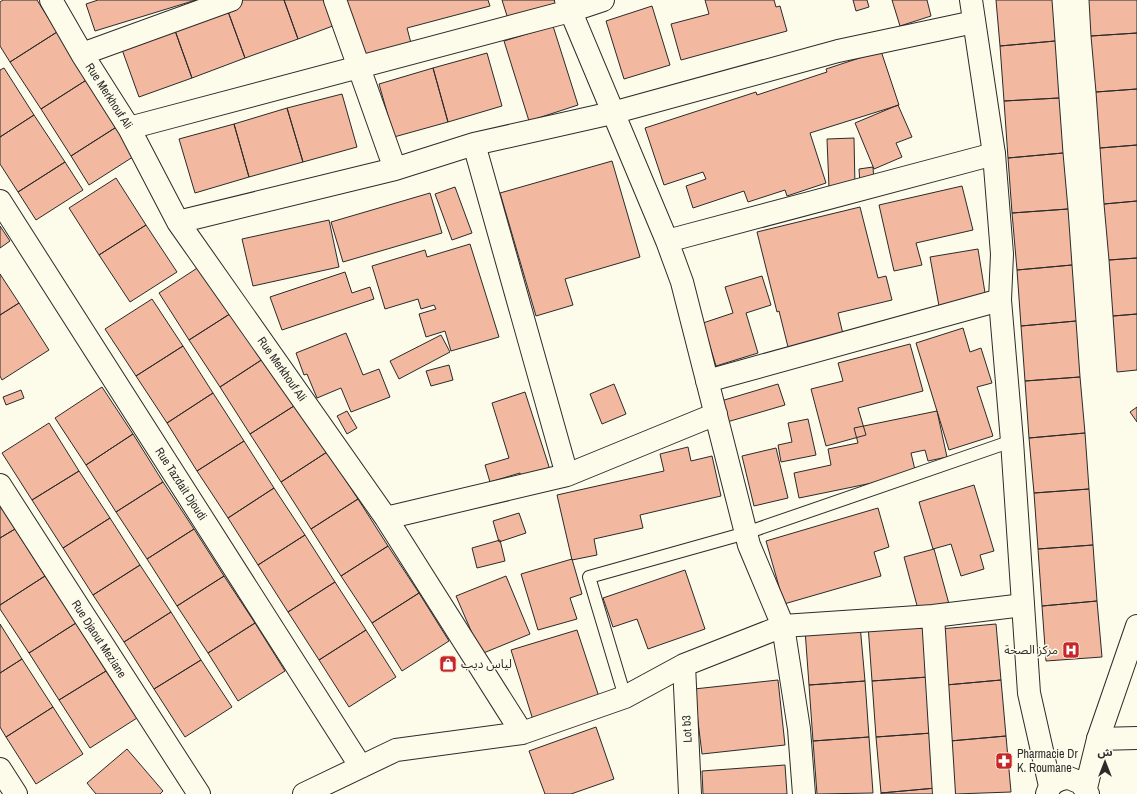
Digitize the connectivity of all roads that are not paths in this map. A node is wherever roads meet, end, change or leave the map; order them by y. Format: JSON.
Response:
{"nodes":[{"id":1,"x":50,"y":0,"type":"edge"},
{"id":2,"x":231,"y":0,"type":"edge"},
{"id":3,"x":335,"y":0,"type":"edge"},
{"id":4,"x":603,"y":0,"type":"edge"},
{"id":5,"x":971,"y":0,"type":"edge"},
{"id":6,"x":568,"y":5,"type":"edge"},
{"id":7,"x":974,"y":22,"type":"junction"},
{"id":8,"x":82,"y":54,"type":"junction"},
{"id":9,"x":358,"y":66,"type":"junction"},
{"id":10,"x":612,"y":113,"type":"junction"},
{"id":11,"x":129,"y":128,"type":"junction"},
{"id":12,"x":474,"y":144,"type":"junction"},
{"id":13,"x":994,"y":154,"type":"junction"},
{"id":14,"x":395,"y":169,"type":"junction"},
{"id":15,"x":0,"y":201,"type":"edge"},
{"id":16,"x":178,"y":222,"type":"junction"},
{"id":17,"x":667,"y":241,"type":"junction"},
{"id":18,"x":1000,"y":300,"type":"junction"},
{"id":19,"x":707,"y":381,"type":"junction"},
{"id":20,"x":716,"y":414,"type":"junction"},
{"id":21,"x":1012,"y":441,"type":"junction"},
{"id":22,"x":566,"y":474,"type":"junction"},
{"id":23,"x":0,"y":485,"type":"edge"},
{"id":24,"x":386,"y":518,"type":"junction"},
{"id":25,"x":746,"y":533,"type":"junction"},
{"id":26,"x":1023,"y":605,"type":"junction"},
{"id":27,"x":933,"y":616,"type":"junction"},
{"id":28,"x":783,"y":626,"type":"junction"},
{"id":29,"x":1137,"y":626,"type":"edge"},
{"id":30,"x":684,"y":665,"type":"junction"},
{"id":31,"x":625,"y":697,"type":"junction"},
{"id":32,"x":522,"y":733,"type":"junction"},
{"id":33,"x":1137,"y":738,"type":"edge"},
{"id":34,"x":1098,"y":739,"type":"junction"},
{"id":35,"x":362,"y":767,"type":"junction"},
{"id":36,"x":0,"y":769,"type":"edge"},
{"id":37,"x":1048,"y":790,"type":"edge"},
{"id":38,"x":1087,"y":791,"type":"edge"},
{"id":39,"x":16,"y":794,"type":"edge"},
{"id":40,"x":199,"y":794,"type":"edge"},
{"id":41,"x":304,"y":794,"type":"edge"},
{"id":42,"x":690,"y":794,"type":"edge"},
{"id":43,"x":804,"y":794,"type":"edge"},
{"id":44,"x":944,"y":794,"type":"edge"}],
"edges":[{"from":1,"to":8,"type":"street","name":"Rue Merkhouf Ali"},
{"from":2,"to":8,"type":"street"},
{"from":3,"to":9,"type":"street"},
{"from":4,"to":6,"type":"street"},
{"from":5,"to":7,"type":"street"},
{"from":6,"to":9,"type":"street"},
{"from":6,"to":10,"type":"street"},
{"from":7,"to":10,"type":"street"},
{"from":7,"to":13,"type":"street"},
{"from":8,"to":11,"type":"street","name":"Rue Merkhouf Ali"},
{"from":9,"to":11,"type":"street"},
{"from":9,"to":14,"type":"street"},
{"from":10,"to":12,"type":"street"},
{"from":10,"to":17,"type":"street"},
{"from":11,"to":16,"type":"street","name":"Rue Merkhouf Ali"},
{"from":12,"to":14,"type":"street"},
{"from":12,"to":22,"type":"street"},
{"from":13,"to":17,"type":"street"},
{"from":13,"to":18,"type":"street"},
{"from":14,"to":16,"type":"street"},
{"from":15,"to":35,"type":"street","name":"Rue Tazdait Djoudi"},
{"from":16,"to":24,"type":"street","name":"Rue Merkhouf Ali"},
{"from":17,"to":19,"type":"street"},
{"from":18,"to":19,"type":"street"},
{"from":18,"to":21,"type":"street"},
{"from":19,"to":20,"type":"street"},
{"from":20,"to":22,"type":"street"},
{"from":20,"to":25,"type":"street"},
{"from":21,"to":25,"type":"lane"},
{"from":21,"to":26,"type":"street"},
{"from":22,"to":24,"type":"street"},
{"from":23,"to":40,"type":"street","name":"Rue Djaout Meziane"},
{"from":24,"to":32,"type":"street","name":"Rue Merkhouf Ali"},
{"from":25,"to":28,"type":"street"},
{"from":25,"to":31,"type":"lane"},
{"from":26,"to":27,"type":"street"},
{"from":26,"to":37,"type":"street"},
{"from":27,"to":28,"type":"street"},
{"from":27,"to":44,"type":"street"},
{"from":28,"to":30,"type":"street"},
{"from":28,"to":43,"type":"street"},
{"from":29,"to":34,"type":"street"},
{"from":30,"to":31,"type":"street"},
{"from":30,"to":42,"type":"street","name":"Lot b3"},
{"from":31,"to":32,"type":"street"},
{"from":32,"to":35,"type":"street"},
{"from":33,"to":34,"type":"street"},
{"from":34,"to":38,"type":"street"},
{"from":35,"to":41,"type":"street"},
{"from":36,"to":39,"type":"street"},
{"from":37,"to":38,"type":"street"}]}
